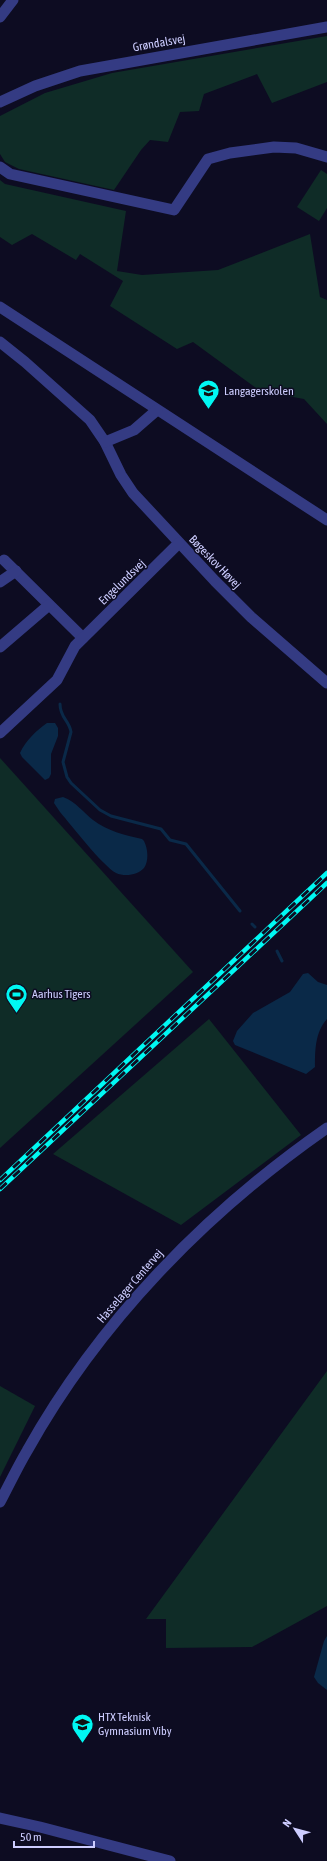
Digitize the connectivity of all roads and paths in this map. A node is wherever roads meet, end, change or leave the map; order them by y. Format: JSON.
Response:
{"nodes":[{"id":1,"x":13,"y":0,"type":"edge"},
{"id":2,"x":0,"y":17,"type":"edge"},
{"id":3,"x":327,"y":27,"type":"edge"},
{"id":4,"x":0,"y":102,"type":"edge"},
{"id":5,"x":327,"y":157,"type":"edge"},
{"id":6,"x":0,"y":167,"type":"edge"},
{"id":7,"x":0,"y":307,"type":"edge"},
{"id":8,"x":0,"y":342,"type":"edge"},
{"id":9,"x":157,"y":410,"type":"junction"},
{"id":10,"x":105,"y":442,"type":"junction"},
{"id":11,"x":327,"y":520,"type":"edge"},
{"id":12,"x":179,"y":544,"type":"junction"},
{"id":13,"x":4,"y":560,"type":"dead end"},
{"id":14,"x":16,"y":571,"type":"junction"},
{"id":15,"x":0,"y":582,"type":"edge"},
{"id":16,"x":49,"y":605,"type":"junction"},
{"id":17,"x":83,"y":638,"type":"junction"},
{"id":18,"x":0,"y":647,"type":"edge"},
{"id":19,"x":327,"y":683,"type":"edge"},
{"id":20,"x":0,"y":733,"type":"edge"},
{"id":21,"x":327,"y":1128,"type":"edge"},
{"id":22,"x":0,"y":1502,"type":"edge"},
{"id":23,"x":0,"y":1818,"type":"edge"},
{"id":24,"x":170,"y":1861,"type":"edge"}],
"edges":[{"from":1,"to":2,"type":"street"},
{"from":3,"to":4,"type":"street","name":"Grøndalsvej"},
{"from":5,"to":6,"type":"street"},
{"from":7,"to":9,"type":"street"},
{"from":8,"to":10,"type":"street","name":"Bøgeskov Høvej"},
{"from":9,"to":10,"type":"street"},
{"from":9,"to":11,"type":"street"},
{"from":10,"to":12,"type":"street","name":"Bøgeskov Høvej"},
{"from":12,"to":17,"type":"street","name":"Engelundsvej"},
{"from":12,"to":19,"type":"street","name":"Bøgeskov Høvej"},
{"from":13,"to":14,"type":"street"},
{"from":14,"to":15,"type":"street"},
{"from":14,"to":16,"type":"street"},
{"from":16,"to":17,"type":"street"},
{"from":16,"to":18,"type":"street"},
{"from":17,"to":20,"type":"street","name":"Engelundsvej"},
{"from":21,"to":22,"type":"street","name":"Hasselager Centervej"},
{"from":23,"to":24,"type":"street"}]}
